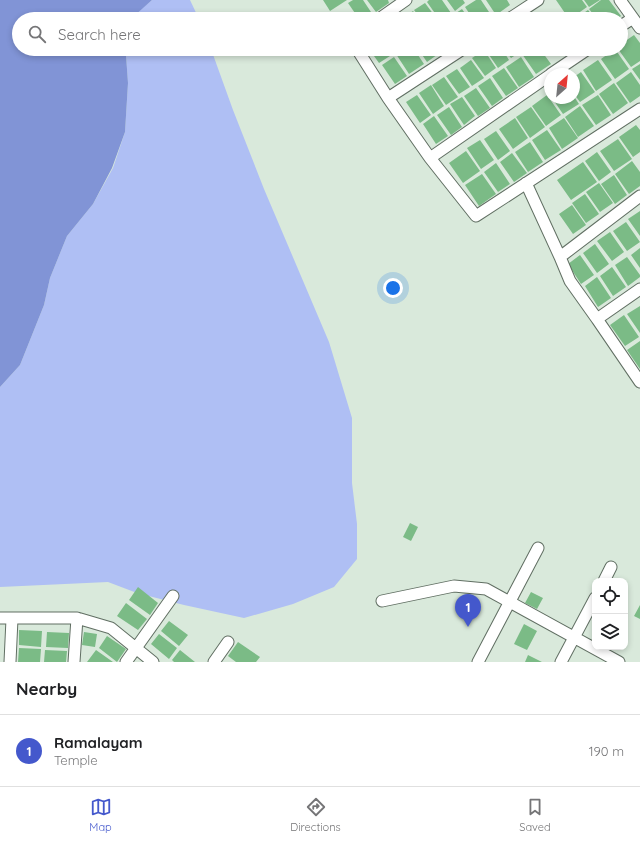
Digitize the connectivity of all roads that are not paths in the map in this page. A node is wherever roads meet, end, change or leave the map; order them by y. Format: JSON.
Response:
{"nodes":[{"id":1,"x":406,"y":0,"type":"edge"},
{"id":2,"x":538,"y":0,"type":"edge"},
{"id":3,"x":620,"y":0,"type":"edge"},
{"id":4,"x":389,"y":12,"type":"edge"},
{"id":5,"x":520,"y":12,"type":"edge"},
{"id":6,"x":633,"y":18,"type":"junction"},
{"id":7,"x":628,"y":21,"type":"edge"},
{"id":8,"x":640,"y":28,"type":"edge"},
{"id":9,"x":361,"y":56,"type":"edge"},
{"id":10,"x":452,"y":56,"type":"edge"},
{"id":11,"x":578,"y":56,"type":"edge"},
{"id":12,"x":560,"y":68,"type":"edge"},
{"id":13,"x":544,"y":79,"type":"edge"},
{"id":14,"x":388,"y":98,"type":"junction"},
{"id":15,"x":640,"y":109,"type":"edge"},
{"id":16,"x":430,"y":158,"type":"junction"},
{"id":17,"x":526,"y":183,"type":"junction"},
{"id":18,"x":640,"y":196,"type":"edge"},
{"id":19,"x":560,"y":257,"type":"junction"},
{"id":20,"x":640,"y":289,"type":"edge"},
{"id":21,"x":596,"y":319,"type":"junction"},
{"id":22,"x":640,"y":382,"type":"edge"},
{"id":23,"x":538,"y":548,"type":"dead end"},
{"id":24,"x":612,"y":567,"type":"dead end"},
{"id":25,"x":606,"y":578,"type":"edge"},
{"id":26,"x":173,"y":596,"type":"dead end"},
{"id":27,"x":382,"y":600,"type":"dead end"},
{"id":28,"x":509,"y":602,"type":"junction"},
{"id":29,"x":592,"y":604,"type":"edge"},
{"id":30,"x":0,"y":618,"type":"edge"},
{"id":31,"x":77,"y":618,"type":"junction"},
{"id":32,"x":12,"y":619,"type":"junction"},
{"id":33,"x":574,"y":638,"type":"junction"},
{"id":34,"x":228,"y":642,"type":"dead end"},
{"id":35,"x":136,"y":649,"type":"junction"},
{"id":36,"x":10,"y":662,"type":"edge"},
{"id":37,"x":74,"y":662,"type":"edge"},
{"id":38,"x":126,"y":662,"type":"edge"},
{"id":39,"x":153,"y":662,"type":"edge"},
{"id":40,"x":214,"y":662,"type":"edge"},
{"id":41,"x":478,"y":662,"type":"edge"},
{"id":42,"x":561,"y":662,"type":"edge"},
{"id":43,"x":619,"y":662,"type":"edge"}],
"edges":[{"from":1,"to":4,"type":"street"},
{"from":2,"to":5,"type":"street"},
{"from":3,"to":6,"type":"street"},
{"from":6,"to":7,"type":"street"},
{"from":6,"to":8,"type":"street"},
{"from":9,"to":14,"type":"street"},
{"from":10,"to":14,"type":"street"},
{"from":11,"to":12,"type":"street"},
{"from":13,"to":16,"type":"street"},
{"from":14,"to":16,"type":"street"},
{"from":15,"to":17,"type":"street"},
{"from":16,"to":17,"type":"street"},
{"from":17,"to":19,"type":"street"},
{"from":18,"to":19,"type":"street"},
{"from":19,"to":21,"type":"street"},
{"from":20,"to":21,"type":"street"},
{"from":21,"to":22,"type":"street"},
{"from":23,"to":28,"type":"street"},
{"from":24,"to":25,"type":"street"},
{"from":26,"to":35,"type":"street"},
{"from":27,"to":28,"type":"street"},
{"from":28,"to":33,"type":"street"},
{"from":28,"to":41,"type":"street"},
{"from":29,"to":33,"type":"street"},
{"from":30,"to":32,"type":"street"},
{"from":31,"to":32,"type":"street"},
{"from":31,"to":35,"type":"street"},
{"from":31,"to":37,"type":"street"},
{"from":32,"to":36,"type":"street"},
{"from":33,"to":42,"type":"street"},
{"from":33,"to":43,"type":"street"},
{"from":34,"to":40,"type":"street"},
{"from":35,"to":38,"type":"street"},
{"from":35,"to":39,"type":"street"}]}
